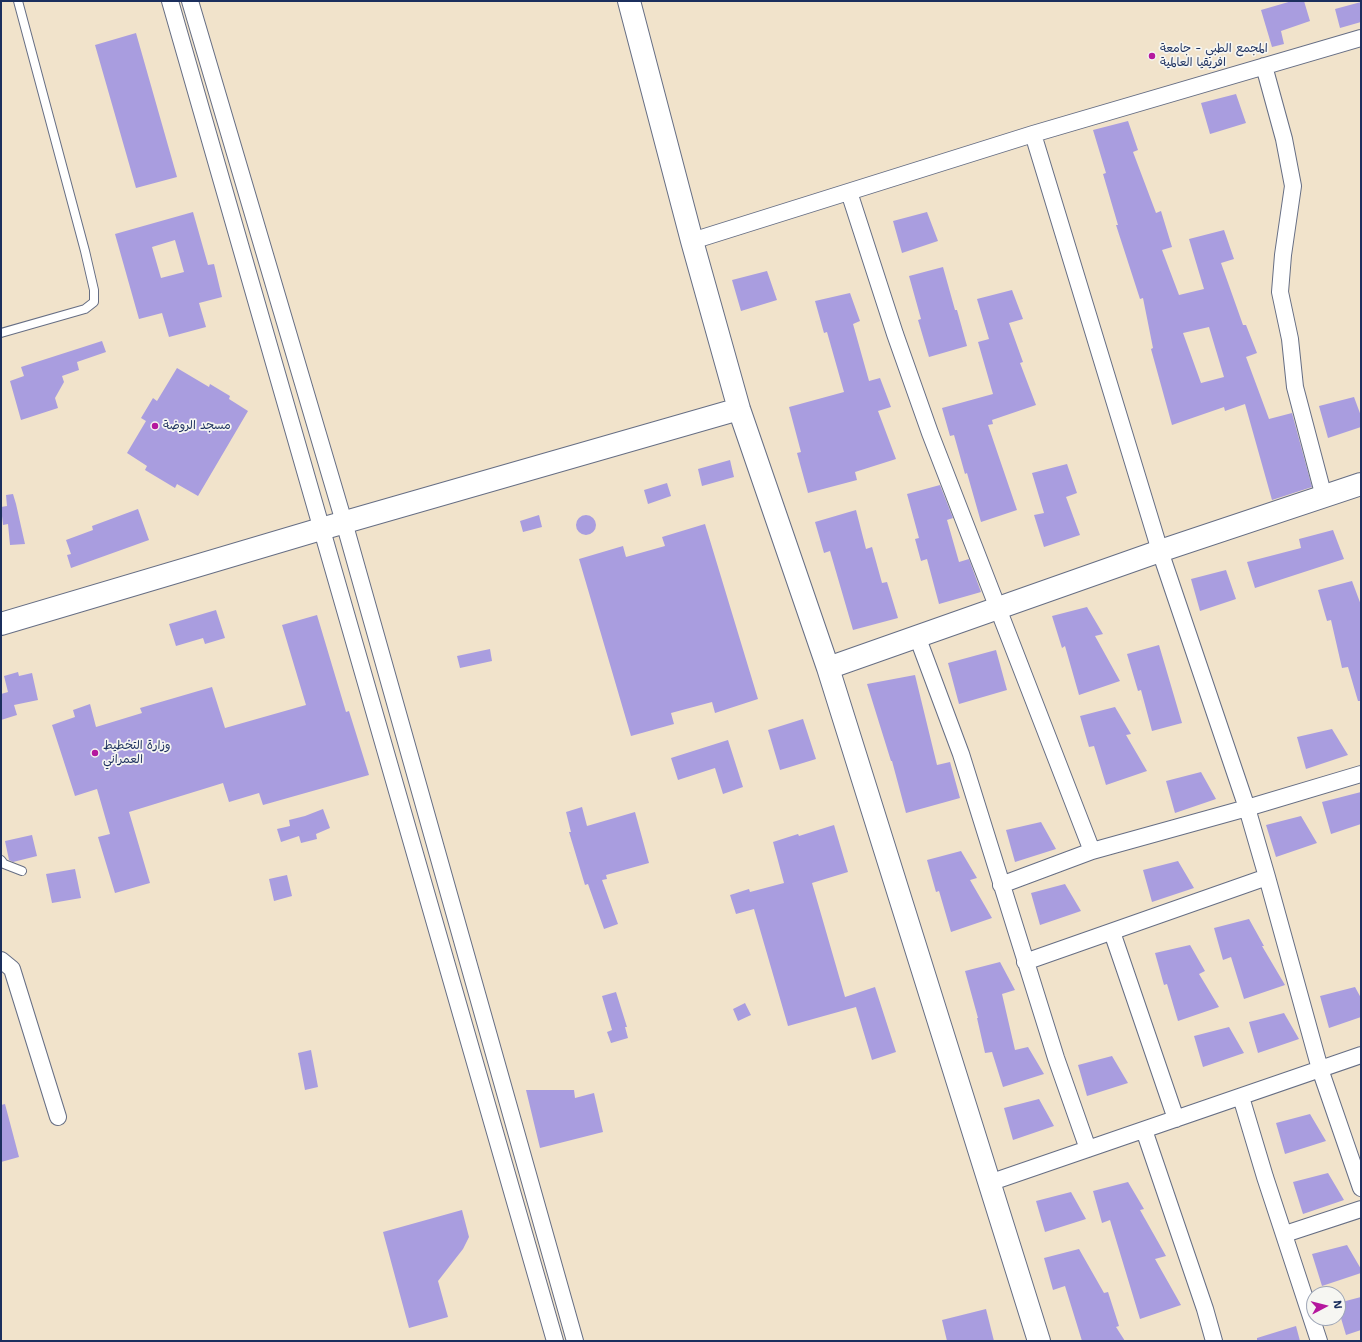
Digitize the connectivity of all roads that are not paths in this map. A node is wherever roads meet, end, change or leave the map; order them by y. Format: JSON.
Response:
{"nodes":[{"id":1,"x":18,"y":1,"type":"edge"},
{"id":2,"x":170,"y":1,"type":"edge"},
{"id":3,"x":190,"y":1,"type":"edge"},
{"id":4,"x":629,"y":1,"type":"edge"},
{"id":5,"x":1361,"y":38,"type":"edge"},
{"id":6,"x":1264,"y":66,"type":"junction"},
{"id":7,"x":1033,"y":134,"type":"junction"},
{"id":8,"x":849,"y":192,"type":"junction"},
{"id":9,"x":692,"y":241,"type":"junction"},
{"id":10,"x":1,"y":333,"type":"edge"},
{"id":11,"x":739,"y":409,"type":"junction"},
{"id":12,"x":1361,"y":484,"type":"edge"},
{"id":13,"x":1324,"y":497,"type":"junction"},
{"id":14,"x":344,"y":522,"type":"junction"},
{"id":15,"x":321,"y":529,"type":"junction"},
{"id":16,"x":1160,"y":551,"type":"junction"},
{"id":17,"x":999,"y":606,"type":"junction"},
{"id":18,"x":1,"y":624,"type":"edge"},
{"id":19,"x":917,"y":636,"type":"junction"},
{"id":20,"x":828,"y":668,"type":"junction"},
{"id":21,"x":1361,"y":774,"type":"edge"},
{"id":22,"x":1247,"y":808,"type":"junction"},
{"id":23,"x":1092,"y":850,"type":"junction"},
{"id":24,"x":1,"y":860,"type":"edge"},
{"id":25,"x":22,"y":871,"type":"dead end"},
{"id":26,"x":1267,"y":877,"type":"junction"},
{"id":27,"x":1001,"y":885,"type":"junction"},
{"id":28,"x":1112,"y":932,"type":"junction"},
{"id":29,"x":1,"y":960,"type":"edge"},
{"id":30,"x":1025,"y":962,"type":"junction"},
{"id":31,"x":1361,"y":1055,"type":"edge"},
{"id":32,"x":1320,"y":1069,"type":"junction"},
{"id":33,"x":1241,"y":1097,"type":"junction"},
{"id":34,"x":58,"y":1117,"type":"dead end"},
{"id":35,"x":1176,"y":1119,"type":"junction"},
{"id":36,"x":1144,"y":1130,"type":"junction"},
{"id":37,"x":1088,"y":1149,"type":"junction"},
{"id":38,"x":989,"y":1183,"type":"junction"},
{"id":39,"x":1361,"y":1188,"type":"edge"},
{"id":40,"x":1361,"y":1209,"type":"edge"},
{"id":41,"x":1285,"y":1234,"type":"junction"},
{"id":42,"x":555,"y":1341,"type":"edge"},
{"id":43,"x":575,"y":1341,"type":"edge"},
{"id":44,"x":1039,"y":1341,"type":"edge"},
{"id":45,"x":1214,"y":1341,"type":"edge"},
{"id":46,"x":1319,"y":1341,"type":"edge"}],
"edges":[{"from":1,"to":10,"type":"lane"},
{"from":2,"to":15,"type":"street"},
{"from":3,"to":14,"type":"street"},
{"from":4,"to":9,"type":"street"},
{"from":5,"to":6,"type":"street"},
{"from":6,"to":7,"type":"street"},
{"from":6,"to":13,"type":"street"},
{"from":7,"to":8,"type":"street"},
{"from":7,"to":16,"type":"street"},
{"from":8,"to":9,"type":"street"},
{"from":8,"to":17,"type":"street"},
{"from":9,"to":11,"type":"street"},
{"from":11,"to":14,"type":"street"},
{"from":11,"to":20,"type":"street"},
{"from":12,"to":13,"type":"street"},
{"from":13,"to":16,"type":"street"},
{"from":14,"to":15,"type":"street"},
{"from":14,"to":43,"type":"street"},
{"from":15,"to":18,"type":"street"},
{"from":15,"to":42,"type":"street"},
{"from":16,"to":17,"type":"street"},
{"from":16,"to":22,"type":"street"},
{"from":17,"to":19,"type":"street"},
{"from":17,"to":23,"type":"street"},
{"from":19,"to":20,"type":"street"},
{"from":19,"to":27,"type":"street"},
{"from":20,"to":38,"type":"street"},
{"from":21,"to":22,"type":"street"},
{"from":22,"to":23,"type":"street"},
{"from":22,"to":26,"type":"street"},
{"from":23,"to":27,"type":"street"},
{"from":24,"to":25,"type":"lane"},
{"from":26,"to":28,"type":"street"},
{"from":26,"to":32,"type":"street"},
{"from":27,"to":30,"type":"street"},
{"from":28,"to":30,"type":"street"},
{"from":28,"to":35,"type":"street"},
{"from":29,"to":34,"type":"street"},
{"from":30,"to":37,"type":"street"},
{"from":31,"to":32,"type":"street"},
{"from":32,"to":33,"type":"street"},
{"from":32,"to":39,"type":"street"},
{"from":33,"to":35,"type":"street"},
{"from":33,"to":41,"type":"street"},
{"from":35,"to":36,"type":"street"},
{"from":36,"to":37,"type":"street"},
{"from":36,"to":45,"type":"street"},
{"from":37,"to":38,"type":"street"},
{"from":38,"to":44,"type":"street"},
{"from":40,"to":41,"type":"street"},
{"from":41,"to":46,"type":"street"}]}
